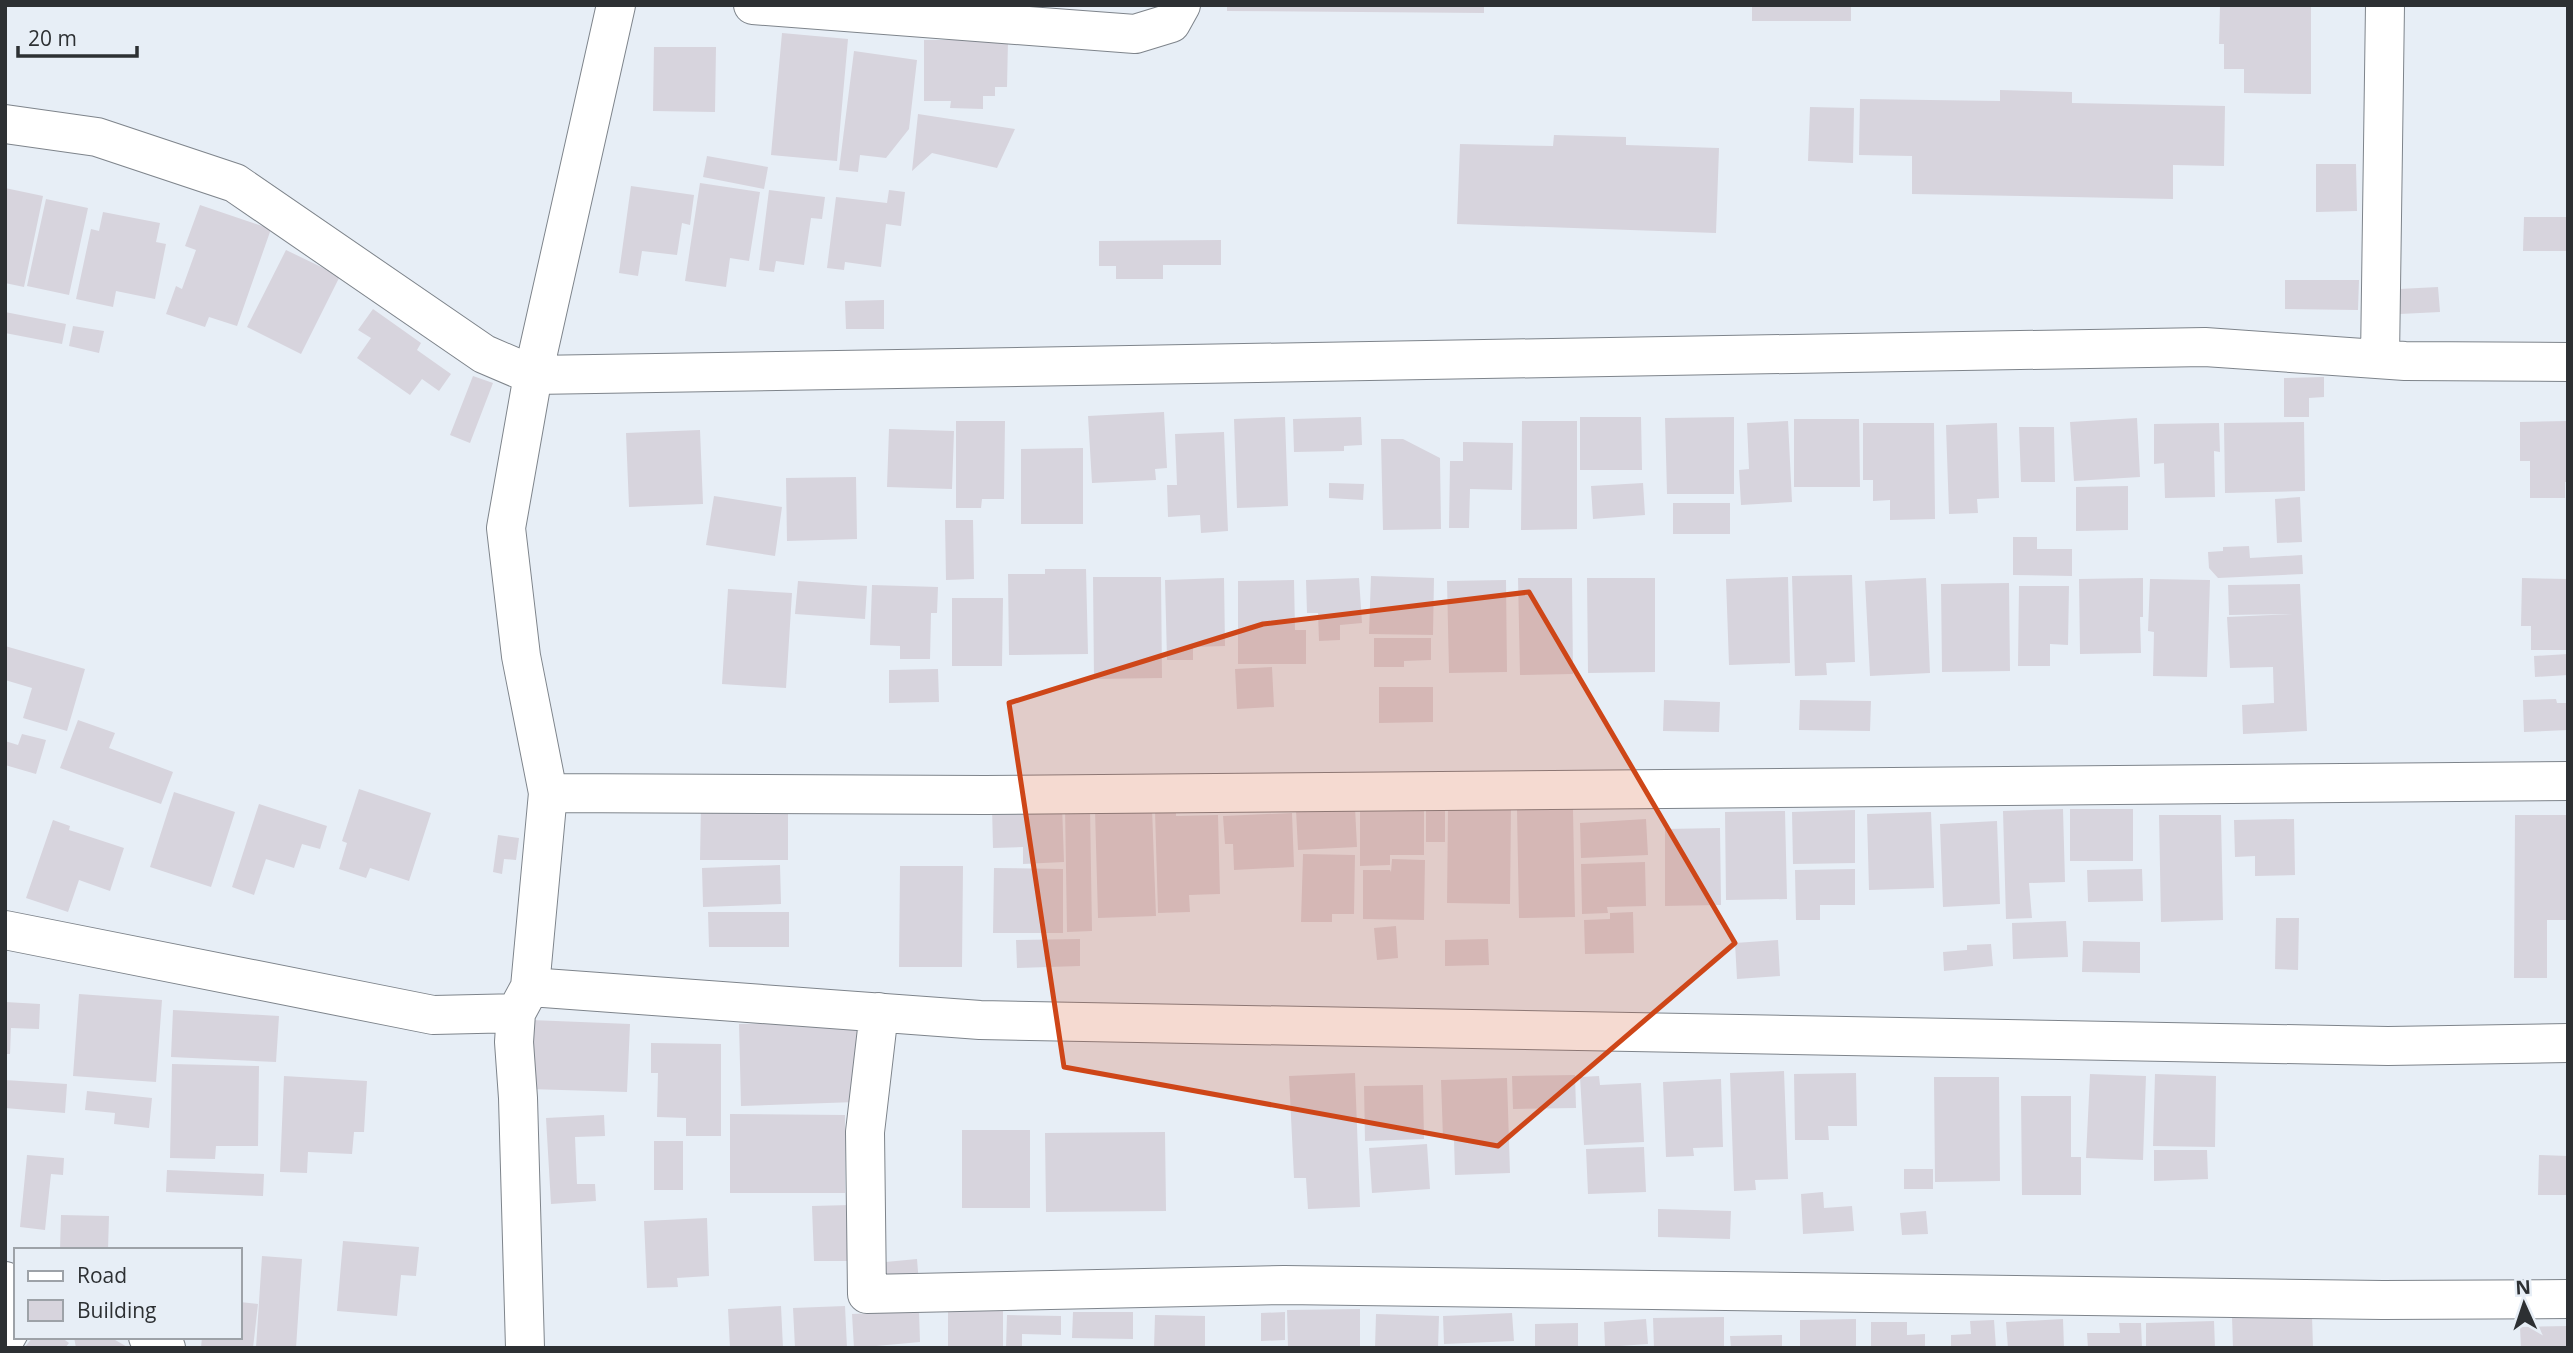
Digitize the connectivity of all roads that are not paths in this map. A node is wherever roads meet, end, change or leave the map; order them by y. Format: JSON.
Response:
{"nodes":[{"id":1,"x":616,"y":5,"type":"edge"},
{"id":2,"x":753,"y":5,"type":"edge"},
{"id":3,"x":1181,"y":5,"type":"edge"},
{"id":4,"x":2385,"y":5,"type":"edge"},
{"id":5,"x":5,"y":124,"type":"edge"},
{"id":6,"x":2380,"y":359,"type":"junction"},
{"id":7,"x":2568,"y":362,"type":"edge"},
{"id":8,"x":533,"y":375,"type":"junction"},
{"id":9,"x":2568,"y":781,"type":"edge"},
{"id":10,"x":548,"y":793,"type":"junction"},
{"id":11,"x":5,"y":930,"type":"edge"},
{"id":12,"x":523,"y":1000,"type":"junction"},
{"id":13,"x":879,"y":1012,"type":"junction"},
{"id":14,"x":2568,"y":1043,"type":"edge"},
{"id":15,"x":2568,"y":1299,"type":"edge"},
{"id":16,"x":14,"y":1323,"type":"edge"},
{"id":17,"x":5,"y":1339,"type":"edge"},
{"id":18,"x":525,"y":1348,"type":"edge"}],
"edges":[{"from":1,"to":8,"type":"street"},
{"from":2,"to":3,"type":"street"},
{"from":4,"to":6,"type":"street"},
{"from":5,"to":8,"type":"street"},
{"from":6,"to":7,"type":"street"},
{"from":6,"to":8,"type":"street"},
{"from":8,"to":10,"type":"street"},
{"from":9,"to":10,"type":"street"},
{"from":10,"to":12,"type":"street"},
{"from":11,"to":12,"type":"street"},
{"from":12,"to":13,"type":"street"},
{"from":12,"to":18,"type":"street"},
{"from":13,"to":14,"type":"street"},
{"from":13,"to":15,"type":"street"},
{"from":16,"to":17,"type":"street"}]}
